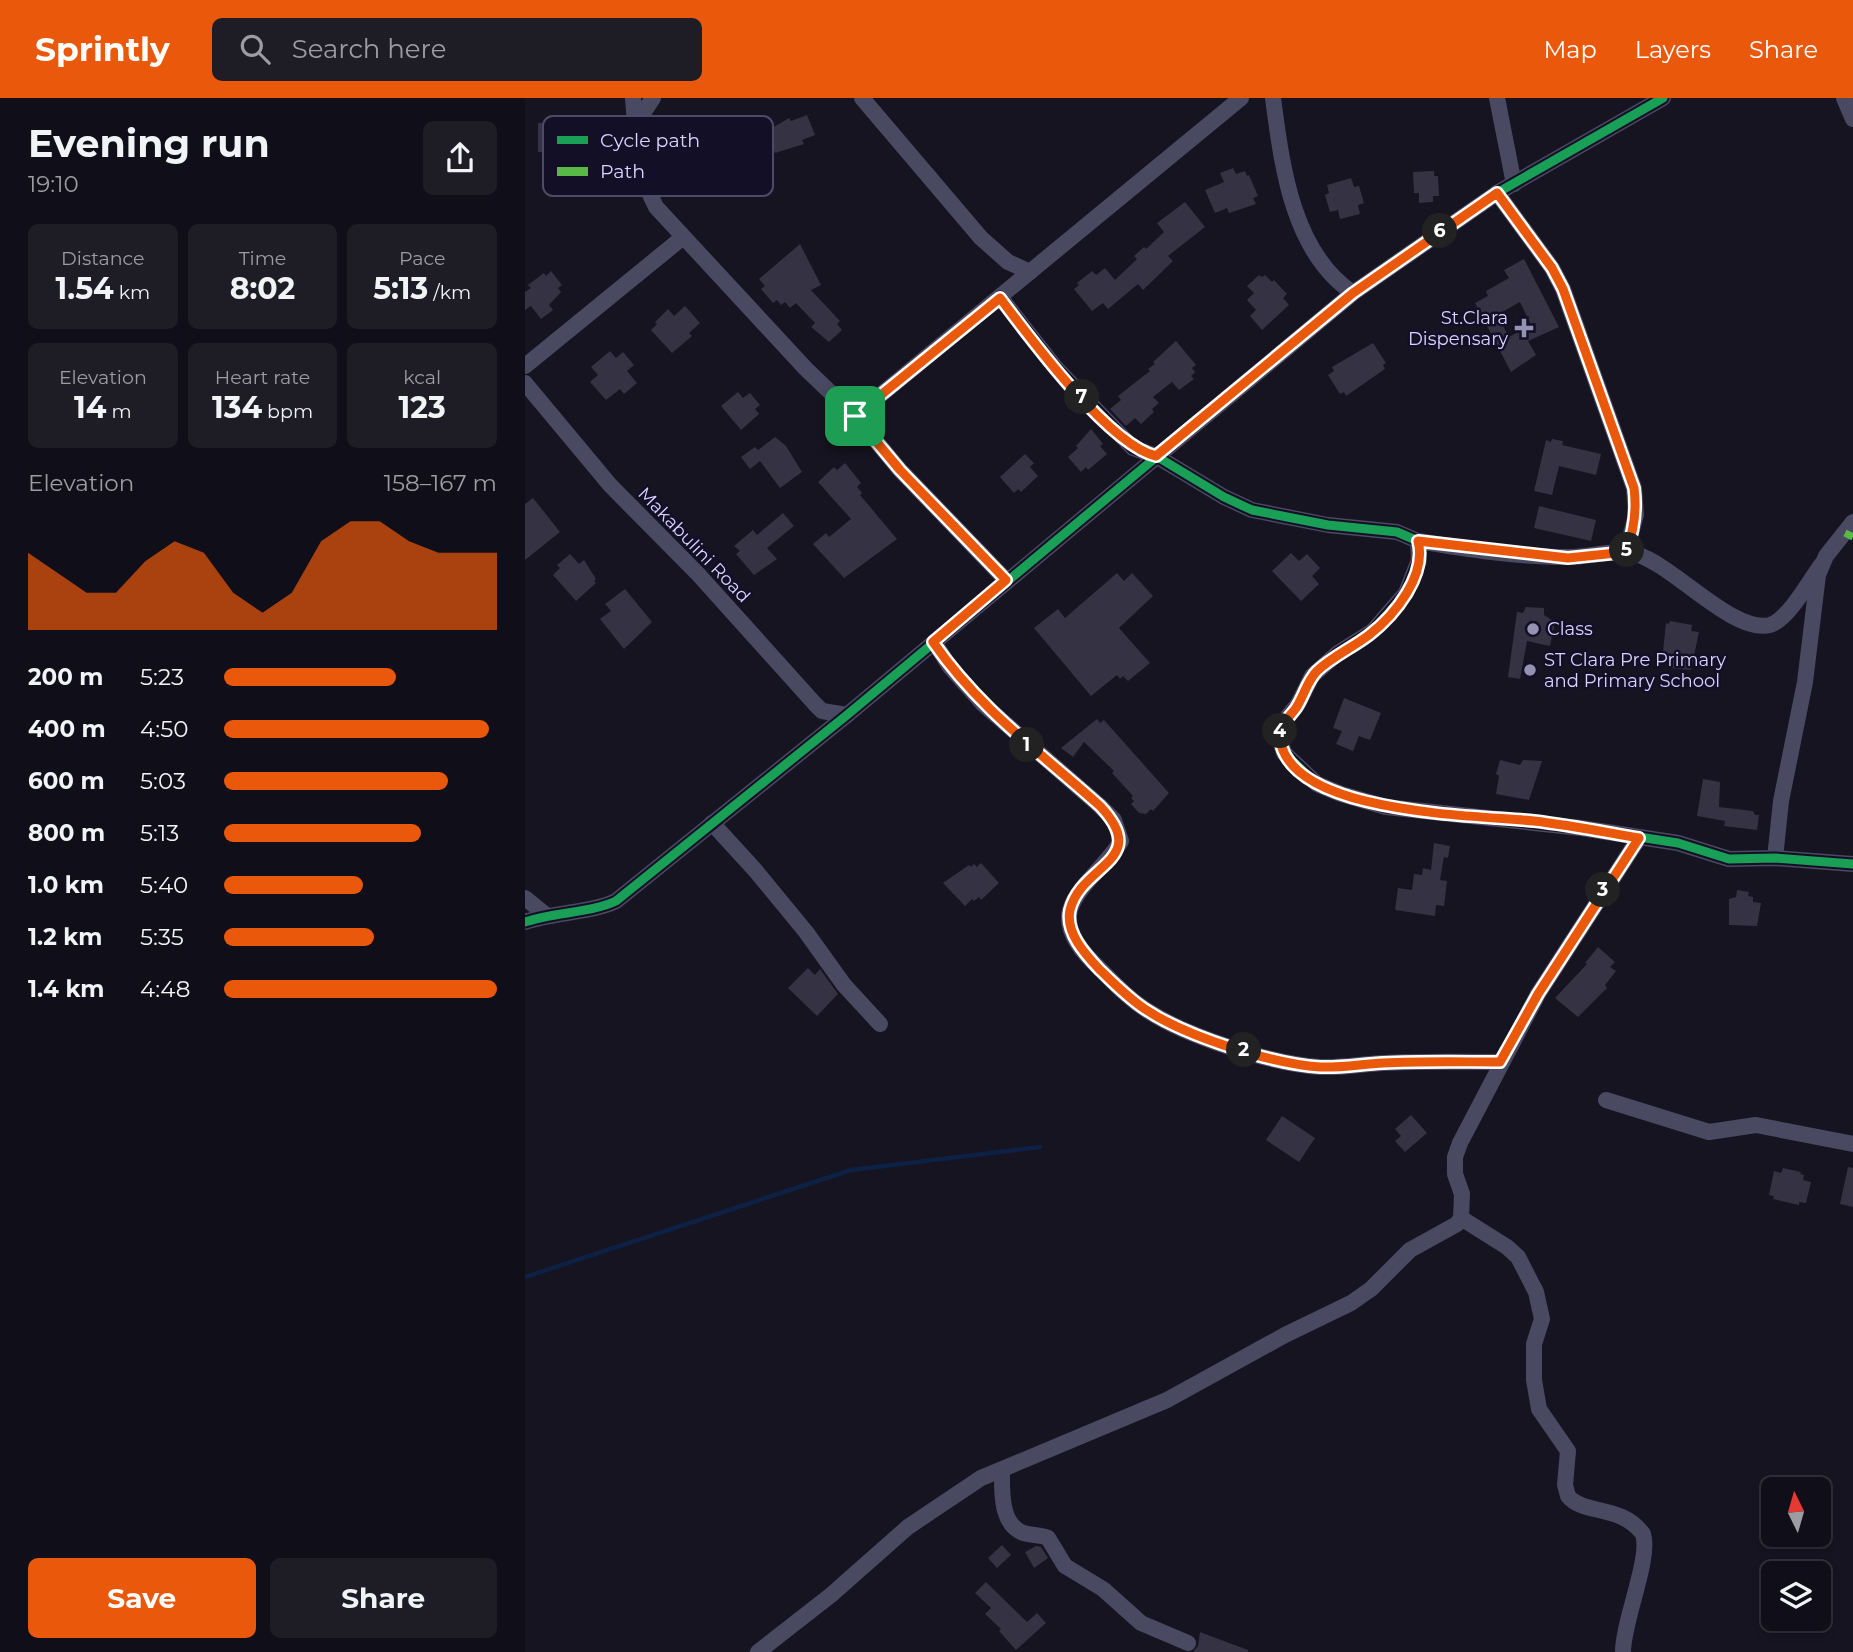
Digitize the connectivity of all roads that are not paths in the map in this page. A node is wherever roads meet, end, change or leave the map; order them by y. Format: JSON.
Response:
{"nodes":[{"id":1,"x":633,"y":98,"type":"edge"},
{"id":2,"x":653,"y":98,"type":"edge"},
{"id":3,"x":862,"y":98,"type":"edge"},
{"id":4,"x":1241,"y":98,"type":"edge"},
{"id":5,"x":1273,"y":98,"type":"edge"},
{"id":6,"x":1497,"y":98,"type":"edge"},
{"id":7,"x":1663,"y":98,"type":"edge"},
{"id":8,"x":1843,"y":98,"type":"edge"},
{"id":9,"x":634,"y":116,"type":"edge"},
{"id":10,"x":641,"y":116,"type":"edge"},
{"id":11,"x":1853,"y":119,"type":"edge"},
{"id":12,"x":1514,"y":184,"type":"junction"},
{"id":13,"x":1497,"y":193,"type":"junction"},
{"id":14,"x":650,"y":196,"type":"edge"},
{"id":15,"x":682,"y":238,"type":"junction"},
{"id":16,"x":1030,"y":272,"type":"junction"},
{"id":17,"x":1353,"y":293,"type":"junction"},
{"id":18,"x":1000,"y":298,"type":"junction"},
{"id":19,"x":525,"y":366,"type":"edge"},
{"id":20,"x":525,"y":383,"type":"edge"},
{"id":21,"x":855,"y":416,"type":"junction"},
{"id":22,"x":1156,"y":456,"type":"junction"},
{"id":23,"x":1853,"y":522,"type":"edge"},
{"id":24,"x":1418,"y":541,"type":"junction"},
{"id":25,"x":1626,"y":552,"type":"junction"},
{"id":26,"x":1821,"y":565,"type":"junction"},
{"id":27,"x":1006,"y":580,"type":"junction"},
{"id":28,"x":933,"y":642,"type":"junction"},
{"id":29,"x":847,"y":715,"type":"junction"},
{"id":30,"x":712,"y":822,"type":"junction"},
{"id":31,"x":1639,"y":838,"type":"junction"},
{"id":32,"x":1775,"y":858,"type":"junction"},
{"id":33,"x":1853,"y":864,"type":"edge"},
{"id":34,"x":525,"y":898,"type":"edge"},
{"id":35,"x":546,"y":915,"type":"junction"},
{"id":36,"x":525,"y":922,"type":"edge"},
{"id":37,"x":880,"y":1024,"type":"dead end"},
{"id":38,"x":1500,"y":1062,"type":"junction"},
{"id":39,"x":1606,"y":1100,"type":"dead end"},
{"id":40,"x":1853,"y":1143,"type":"edge"},
{"id":41,"x":1461,"y":1218,"type":"junction"},
{"id":42,"x":1002,"y":1470,"type":"junction"},
{"id":43,"x":1188,"y":1643,"type":"dead end"},
{"id":44,"x":758,"y":1652,"type":"edge"},
{"id":45,"x":1623,"y":1652,"type":"edge"}],
"edges":[{"from":1,"to":9,"type":"street"},
{"from":2,"to":10,"type":"street"},
{"from":3,"to":16,"type":"street"},
{"from":4,"to":16,"type":"street"},
{"from":5,"to":17,"type":"street"},
{"from":6,"to":12,"type":"street"},
{"from":7,"to":12,"type":"street"},
{"from":8,"to":11,"type":"street"},
{"from":12,"to":13,"type":"street"},
{"from":13,"to":17,"type":"street"},
{"from":13,"to":25,"type":"street"},
{"from":14,"to":15,"type":"street"},
{"from":15,"to":19,"type":"street"},
{"from":15,"to":21,"type":"street"},
{"from":16,"to":18,"type":"street"},
{"from":17,"to":22,"type":"street"},
{"from":18,"to":21,"type":"street"},
{"from":18,"to":22,"type":"street"},
{"from":20,"to":29,"type":"street","name":"Makabulini Road"},
{"from":21,"to":27,"type":"street"},
{"from":22,"to":24,"type":"street"},
{"from":22,"to":27,"type":"street"},
{"from":23,"to":26,"type":"street"},
{"from":24,"to":25,"type":"street"},
{"from":24,"to":31,"type":"street"},
{"from":25,"to":26,"type":"street"},
{"from":26,"to":32,"type":"street"},
{"from":27,"to":28,"type":"street"},
{"from":28,"to":29,"type":"street"},
{"from":28,"to":38,"type":"street"},
{"from":29,"to":30,"type":"street"},
{"from":30,"to":35,"type":"street"},
{"from":30,"to":37,"type":"street"},
{"from":31,"to":32,"type":"street"},
{"from":31,"to":38,"type":"street"},
{"from":32,"to":33,"type":"street"},
{"from":34,"to":35,"type":"street"},
{"from":35,"to":36,"type":"street"},
{"from":38,"to":41,"type":"street"},
{"from":39,"to":40,"type":"street"},
{"from":41,"to":42,"type":"street"},
{"from":41,"to":45,"type":"street"},
{"from":42,"to":43,"type":"street"},
{"from":42,"to":44,"type":"street"}]}
